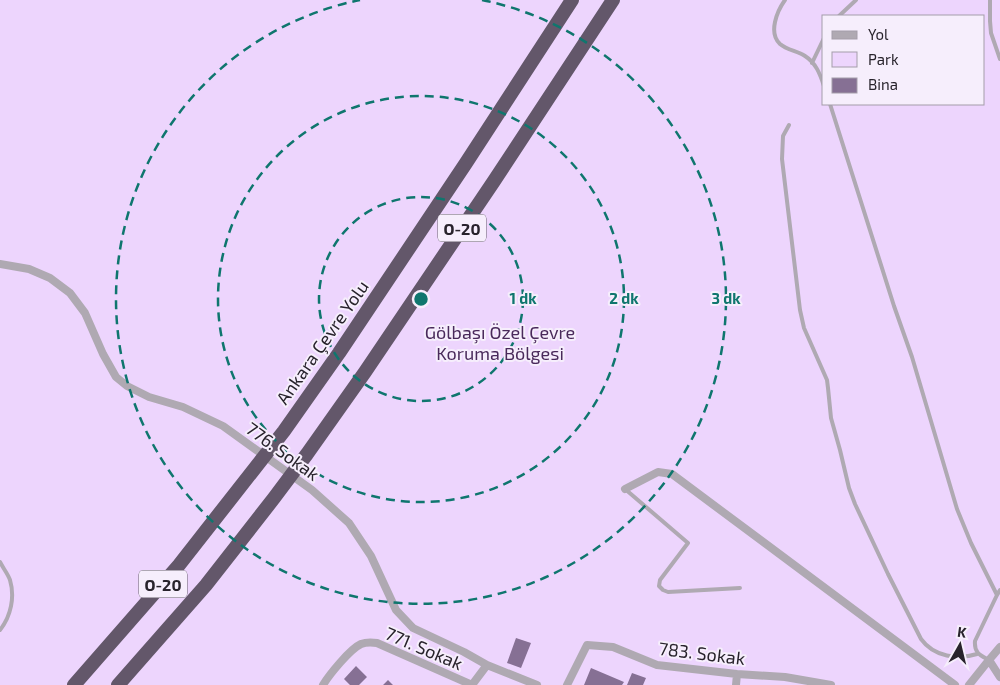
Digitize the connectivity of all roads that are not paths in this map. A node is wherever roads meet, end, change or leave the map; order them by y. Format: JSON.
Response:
{"nodes":[{"id":1,"x":572,"y":0,"type":"edge"},
{"id":2,"x":613,"y":0,"type":"edge"},
{"id":3,"x":785,"y":0,"type":"edge"},
{"id":4,"x":856,"y":0,"type":"edge"},
{"id":5,"x":990,"y":0,"type":"edge"},
{"id":6,"x":840,"y":15,"type":"edge"},
{"id":7,"x":822,"y":42,"type":"edge"},
{"id":8,"x":1000,"y":59,"type":"edge"},
{"id":9,"x":812,"y":62,"type":"junction"},
{"id":10,"x":822,"y":80,"type":"edge"},
{"id":11,"x":830,"y":105,"type":"edge"},
{"id":12,"x":788,"y":125,"type":"dead end"},
{"id":13,"x":0,"y":264,"type":"edge"},
{"id":14,"x":625,"y":489,"type":"joint"},
{"id":15,"x":0,"y":562,"type":"edge"},
{"id":16,"x":740,"y":588,"type":"dead end"},
{"id":17,"x":1000,"y":590,"type":"edge"},
{"id":18,"x":997,"y":595,"type":"junction"},
{"id":19,"x":0,"y":630,"type":"edge"},
{"id":20,"x":1000,"y":647,"type":"edge"},
{"id":21,"x":978,"y":654,"type":"junction"},
{"id":22,"x":990,"y":660,"type":"junction"},
{"id":23,"x":487,"y":664,"type":"junction"},
{"id":24,"x":737,"y":674,"type":"junction"},
{"id":25,"x":1000,"y":678,"type":"edge"},
{"id":26,"x":74,"y":685,"type":"edge"},
{"id":27,"x":118,"y":685,"type":"edge"},
{"id":28,"x":323,"y":685,"type":"edge"},
{"id":29,"x":472,"y":685,"type":"edge"},
{"id":30,"x":537,"y":685,"type":"edge"},
{"id":31,"x":567,"y":685,"type":"edge"},
{"id":32,"x":736,"y":685,"type":"edge"},
{"id":33,"x":830,"y":685,"type":"edge"},
{"id":34,"x":955,"y":685,"type":"edge"},
{"id":35,"x":969,"y":685,"type":"edge"}],
"edges":[{"from":1,"to":26,"type":"highway","name":"Ankara Çevre Yolu","number":"O-20"},
{"from":2,"to":27,"type":"highway","number":"O-20"},
{"from":3,"to":9,"type":"lane"},
{"from":4,"to":6,"type":"lane"},
{"from":5,"to":8,"type":"lane"},
{"from":7,"to":9,"type":"lane"},
{"from":9,"to":10,"type":"lane"},
{"from":11,"to":18,"type":"lane"},
{"from":12,"to":21,"type":"lane"},
{"from":13,"to":23,"type":"street","name":"776. Sokak"},
{"from":14,"to":16,"type":"lane"},
{"from":14,"to":34,"type":"street"},
{"from":15,"to":19,"type":"lane"},
{"from":17,"to":18,"type":"lane"},
{"from":18,"to":21,"type":"lane"},
{"from":20,"to":22,"type":"street"},
{"from":21,"to":22,"type":"lane"},
{"from":22,"to":25,"type":"street"},
{"from":22,"to":35,"type":"street"},
{"from":23,"to":29,"type":"street"},
{"from":23,"to":30,"type":"street","name":"776. Sokak"},
{"from":24,"to":31,"type":"street","name":"783. Sokak"},
{"from":24,"to":32,"type":"street"},
{"from":24,"to":33,"type":"street","name":"783. Sokak"},
{"from":28,"to":29,"type":"street","name":"771. Sokak"}]}
